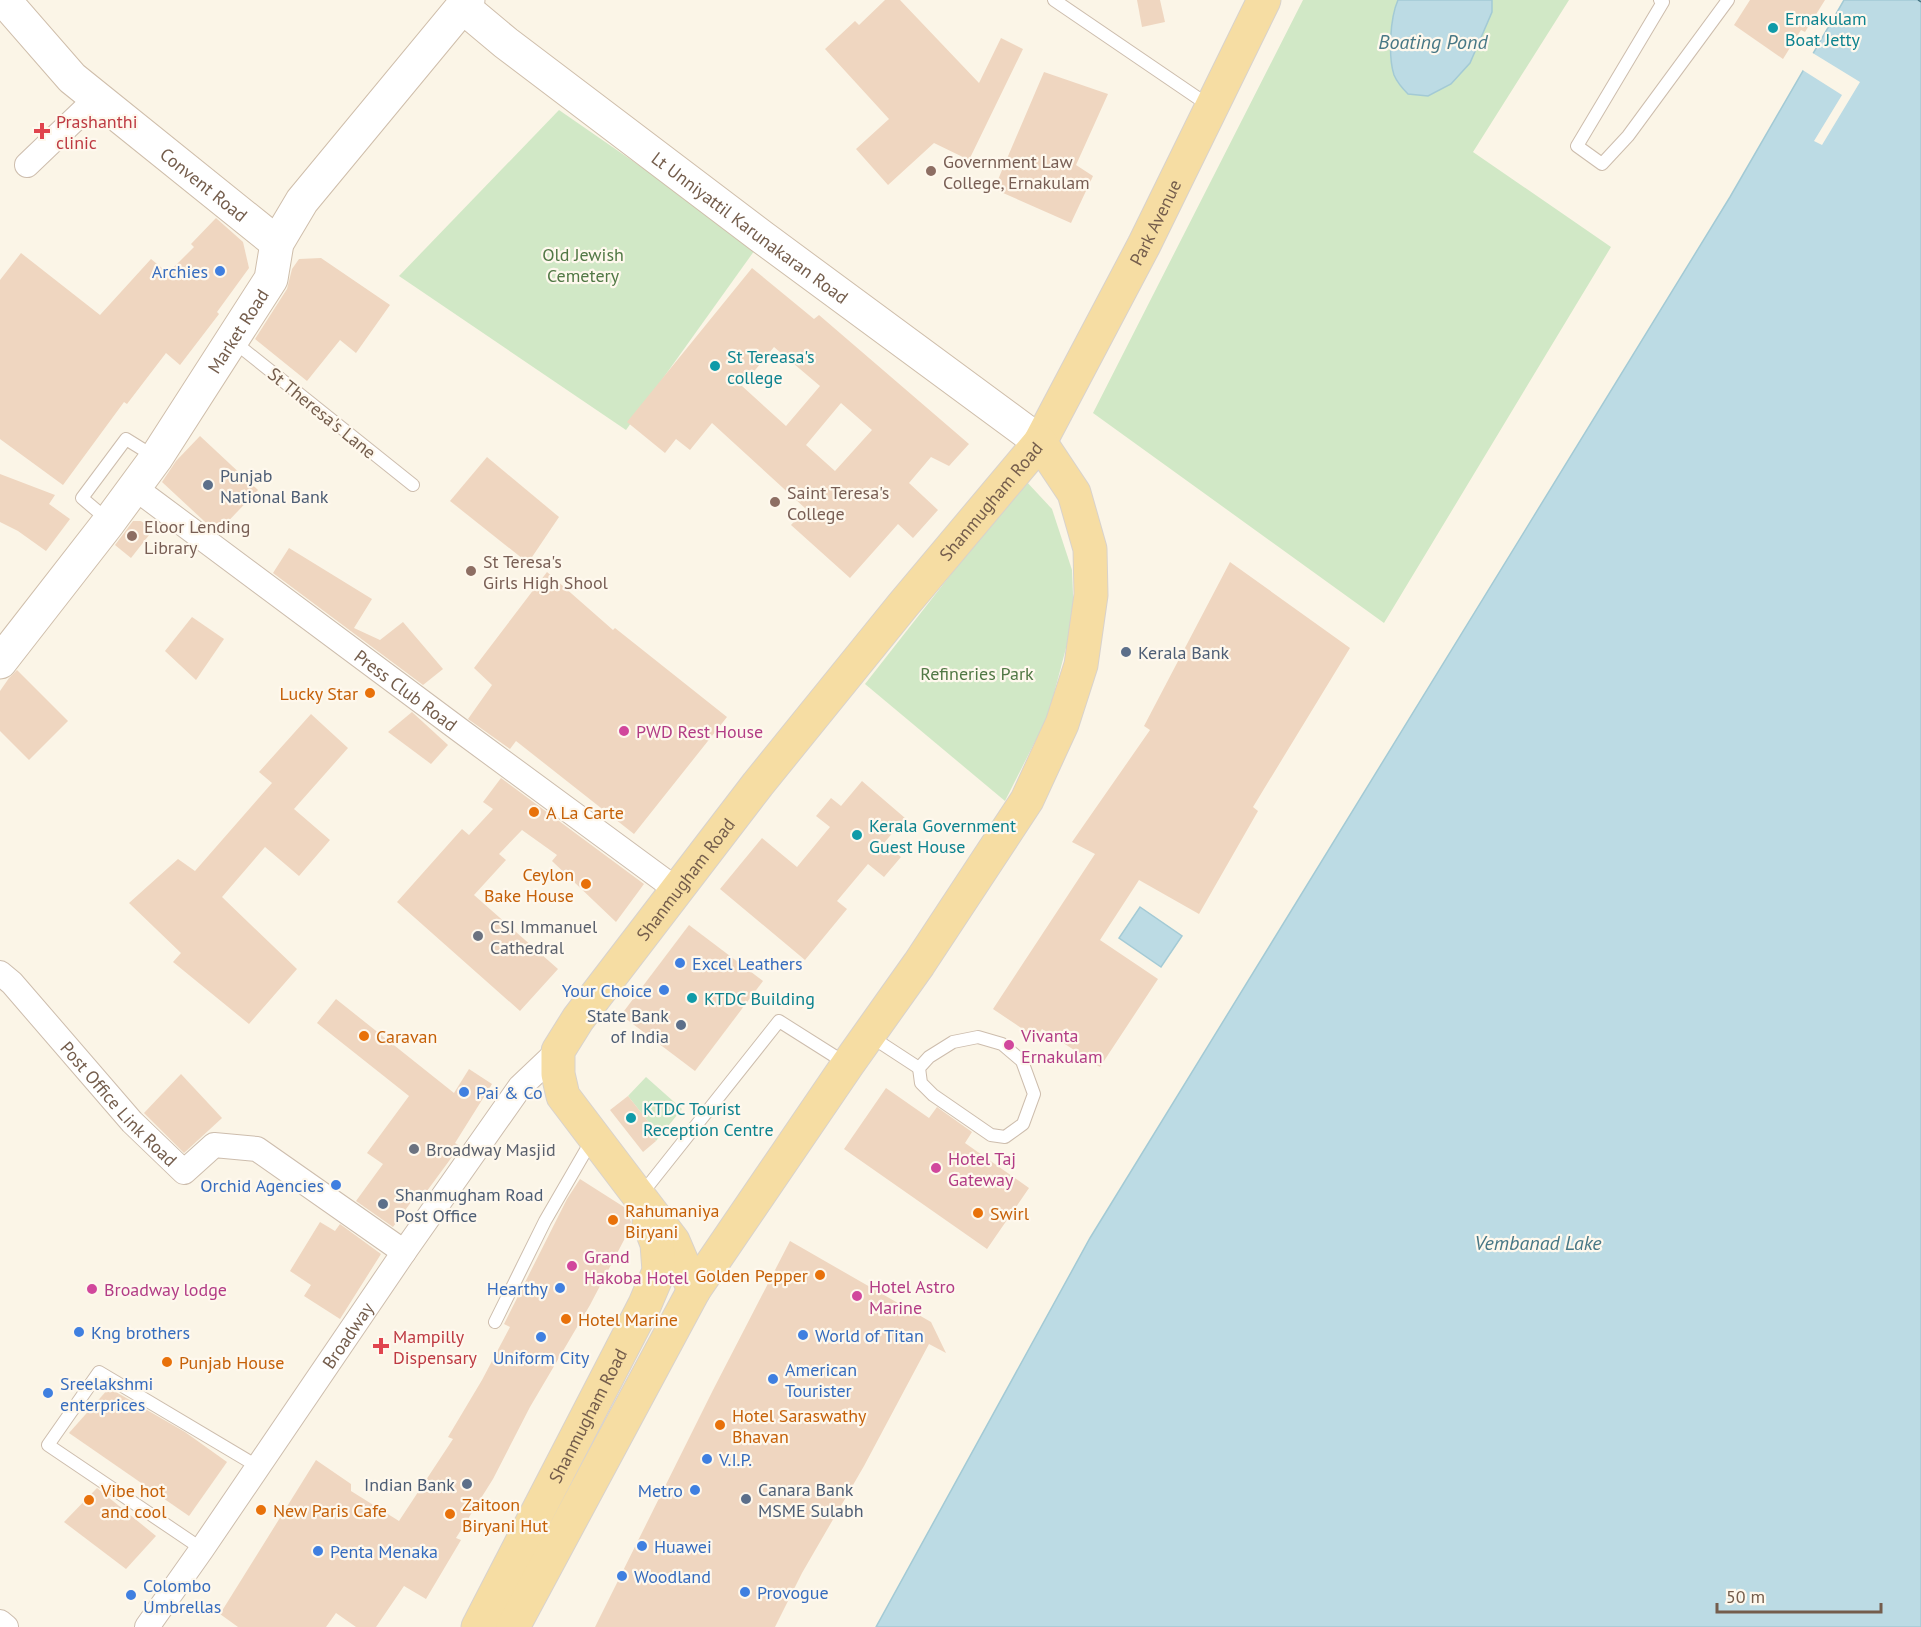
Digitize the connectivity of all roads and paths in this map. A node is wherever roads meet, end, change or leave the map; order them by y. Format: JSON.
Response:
{"nodes":[{"id":1,"x":4,"y":0,"type":"edge"},
{"id":2,"x":1054,"y":0,"type":"edge"},
{"id":3,"x":1264,"y":0,"type":"edge"},
{"id":4,"x":1728,"y":0,"type":"edge"},
{"id":5,"x":1662,"y":1,"type":"edge"},
{"id":6,"x":465,"y":3,"type":"edge"},
{"id":7,"x":97,"y":98,"type":"junction"},
{"id":8,"x":1212,"y":108,"type":"junction"},
{"id":9,"x":27,"y":165,"type":"dead end"},
{"id":10,"x":277,"y":243,"type":"junction"},
{"id":11,"x":232,"y":340,"type":"junction"},
{"id":12,"x":1040,"y":441,"type":"junction"},
{"id":13,"x":156,"y":458,"type":"junction"},
{"id":14,"x":412,"y":485,"type":"dead end"},
{"id":15,"x":135,"y":488,"type":"junction"},
{"id":16,"x":110,"y":522,"type":"junction"},
{"id":17,"x":0,"y":662,"type":"edge"},
{"id":18,"x":677,"y":890,"type":"junction"},
{"id":19,"x":0,"y":973,"type":"edge"},
{"id":20,"x":869,"y":1035,"type":"junction"},
{"id":21,"x":558,"y":1051,"type":"junction"},
{"id":22,"x":848,"y":1064,"type":"junction"},
{"id":23,"x":919,"y":1068,"type":"junction"},
{"id":24,"x":594,"y":1137,"type":"junction"},
{"id":25,"x":639,"y":1197,"type":"junction"},
{"id":26,"x":404,"y":1252,"type":"junction"},
{"id":27,"x":659,"y":1271,"type":"junction"},
{"id":28,"x":694,"y":1290,"type":"junction"},
{"id":29,"x":495,"y":1322,"type":"dead end"},
{"id":30,"x":257,"y":1466,"type":"junction"},
{"id":31,"x":202,"y":1549,"type":"junction"},
{"id":32,"x":0,"y":1622,"type":"edge"},
{"id":33,"x":6,"y":1627,"type":"edge"},
{"id":34,"x":147,"y":1627,"type":"edge"},
{"id":35,"x":478,"y":1627,"type":"edge"},
{"id":36,"x":513,"y":1627,"type":"edge"}],
"edges":[{"from":1,"to":7,"type":"street","name":"Convent Road"},
{"from":2,"to":8,"type":"lane"},
{"from":3,"to":8,"type":"main road","name":"Park Avenue"},
{"from":4,"to":5,"type":"lane"},
{"from":6,"to":10,"type":"street","name":"Market Road"},
{"from":6,"to":12,"type":"street","name":"Lt Unniyattil Karunakaran Road"},
{"from":7,"to":9,"type":"street"},
{"from":7,"to":10,"type":"street","name":"Convent Road"},
{"from":8,"to":12,"type":"main road","name":"Park Avenue"},
{"from":10,"to":11,"type":"street","name":"Market Road"},
{"from":11,"to":13,"type":"street","name":"Market Road"},
{"from":11,"to":14,"type":"lane","name":"St Theresa's Lane"},
{"from":12,"to":18,"type":"main road","name":"Shanmugham Road"},
{"from":12,"to":20,"type":"main road","name":"Shanmugham Road"},
{"from":13,"to":15,"type":"street","name":"Market Road"},
{"from":13,"to":16,"type":"lane"},
{"from":15,"to":16,"type":"street","name":"Market Road"},
{"from":15,"to":18,"type":"street","name":"Press Club Road"},
{"from":16,"to":17,"type":"street","name":"Market Road"},
{"from":18,"to":21,"type":"main road","name":"Shanmugham Road"},
{"from":19,"to":26,"type":"street","name":"Post Office Link Road"},
{"from":20,"to":22,"type":"main road","name":"Shanmugham Road"},
{"from":20,"to":23,"type":"lane"},
{"from":21,"to":24,"type":"main road","name":"Shanmugham Road"},
{"from":21,"to":26,"type":"street","name":"Broadway"},
{"from":22,"to":25,"type":"lane"},
{"from":22,"to":28,"type":"main road","name":"Shanmugham Road"},
{"from":23,"to":23,"type":"lane"},
{"from":24,"to":25,"type":"main road","name":"Shanmugham Road"},
{"from":24,"to":29,"type":"lane"},
{"from":25,"to":27,"type":"main road","name":"Shanmugham Road"},
{"from":25,"to":28,"type":"main road","name":"Shanmugham Road"},
{"from":26,"to":30,"type":"street","name":"Broadway"},
{"from":27,"to":28,"type":"main road"},
{"from":27,"to":35,"type":"main road","name":"Shanmugham Road"},
{"from":28,"to":36,"type":"main road","name":"Shanmugham Road"},
{"from":30,"to":31,"type":"street","name":"Broadway"},
{"from":30,"to":31,"type":"lane"},
{"from":31,"to":34,"type":"street","name":"Broadway"},
{"from":32,"to":33,"type":"street"}]}
